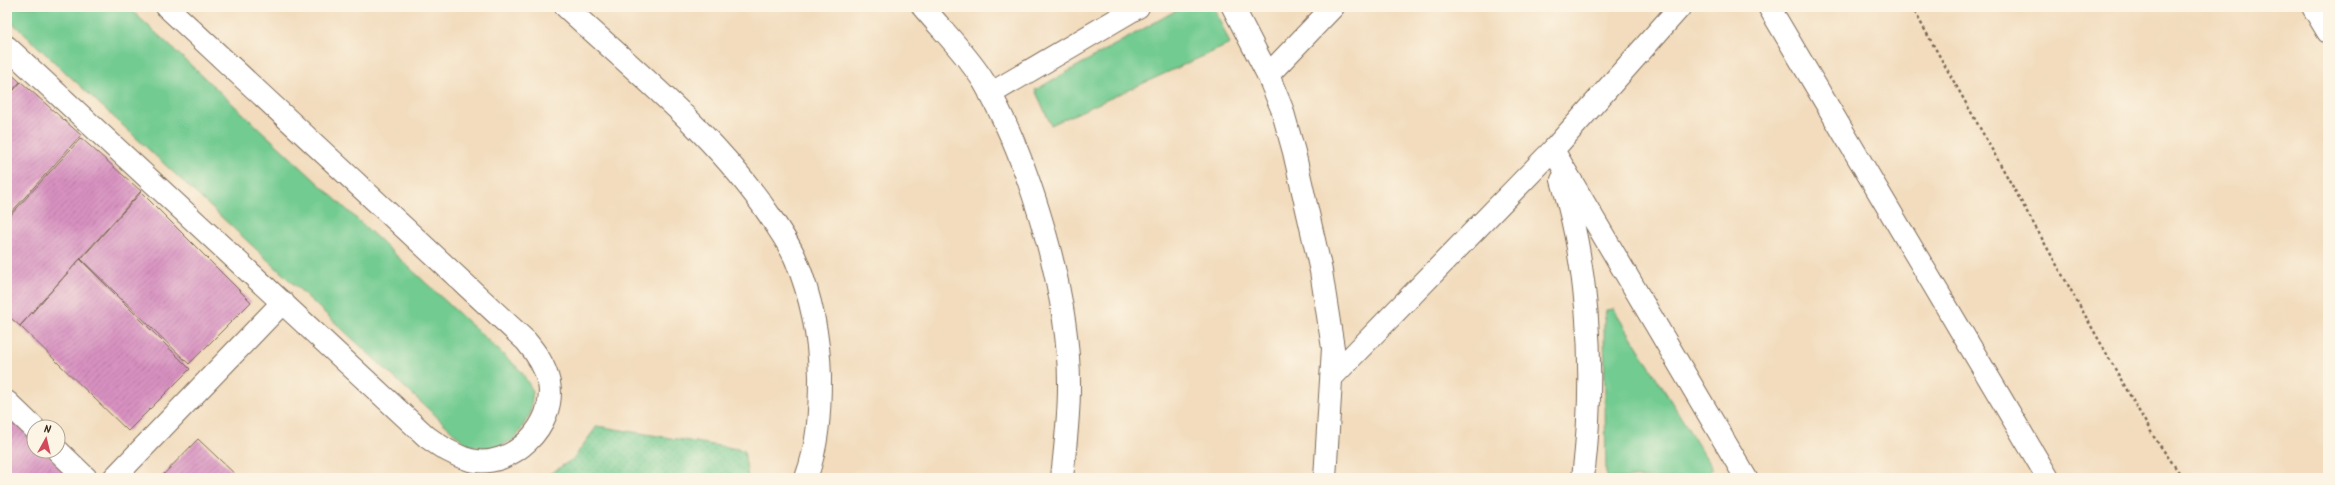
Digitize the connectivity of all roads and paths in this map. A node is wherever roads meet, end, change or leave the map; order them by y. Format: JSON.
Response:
{"nodes":[{"id":1,"x":167,"y":7,"type":"edge"},
{"id":2,"x":566,"y":7,"type":"edge"},
{"id":3,"x":923,"y":7,"type":"edge"},
{"id":4,"x":1138,"y":7,"type":"edge"},
{"id":5,"x":1233,"y":7,"type":"edge"},
{"id":6,"x":1333,"y":7,"type":"edge"},
{"id":7,"x":1680,"y":7,"type":"edge"},
{"id":8,"x":1769,"y":7,"type":"edge"},
{"id":9,"x":1912,"y":7,"type":"edge"},
{"id":10,"x":7,"y":47,"type":"edge"},
{"id":11,"x":1268,"y":75,"type":"junction"},
{"id":12,"x":990,"y":94,"type":"junction"},
{"id":13,"x":1552,"y":150,"type":"junction"},
{"id":14,"x":283,"y":302,"type":"junction"},
{"id":15,"x":1333,"y":376,"type":"junction"},
{"id":16,"x":7,"y":402,"type":"edge"},
{"id":17,"x":26,"y":420,"type":"edge"},
{"id":18,"x":66,"y":459,"type":"edge"},
{"id":19,"x":86,"y":478,"type":"edge"},
{"id":20,"x":114,"y":478,"type":"edge"},
{"id":21,"x":806,"y":478,"type":"edge"},
{"id":22,"x":1062,"y":478,"type":"edge"},
{"id":23,"x":1325,"y":478,"type":"edge"},
{"id":24,"x":1583,"y":478,"type":"edge"},
{"id":25,"x":1746,"y":478,"type":"edge"},
{"id":26,"x":2048,"y":478,"type":"edge"},
{"id":27,"x":2183,"y":478,"type":"edge"}],
"edges":[{"from":1,"to":14,"type":"street"},
{"from":2,"to":21,"type":"street"},
{"from":3,"to":12,"type":"street"},
{"from":4,"to":12,"type":"street"},
{"from":5,"to":11,"type":"street"},
{"from":6,"to":11,"type":"street"},
{"from":7,"to":13,"type":"street"},
{"from":8,"to":26,"type":"street"},
{"from":9,"to":27,"type":"path"},
{"from":10,"to":14,"type":"street"},
{"from":11,"to":15,"type":"street"},
{"from":12,"to":22,"type":"street"},
{"from":13,"to":15,"type":"street"},
{"from":13,"to":24,"type":"street"},
{"from":13,"to":25,"type":"street"},
{"from":14,"to":20,"type":"street"},
{"from":15,"to":23,"type":"street"},
{"from":16,"to":17,"type":"street"},
{"from":18,"to":19,"type":"street"}]}
